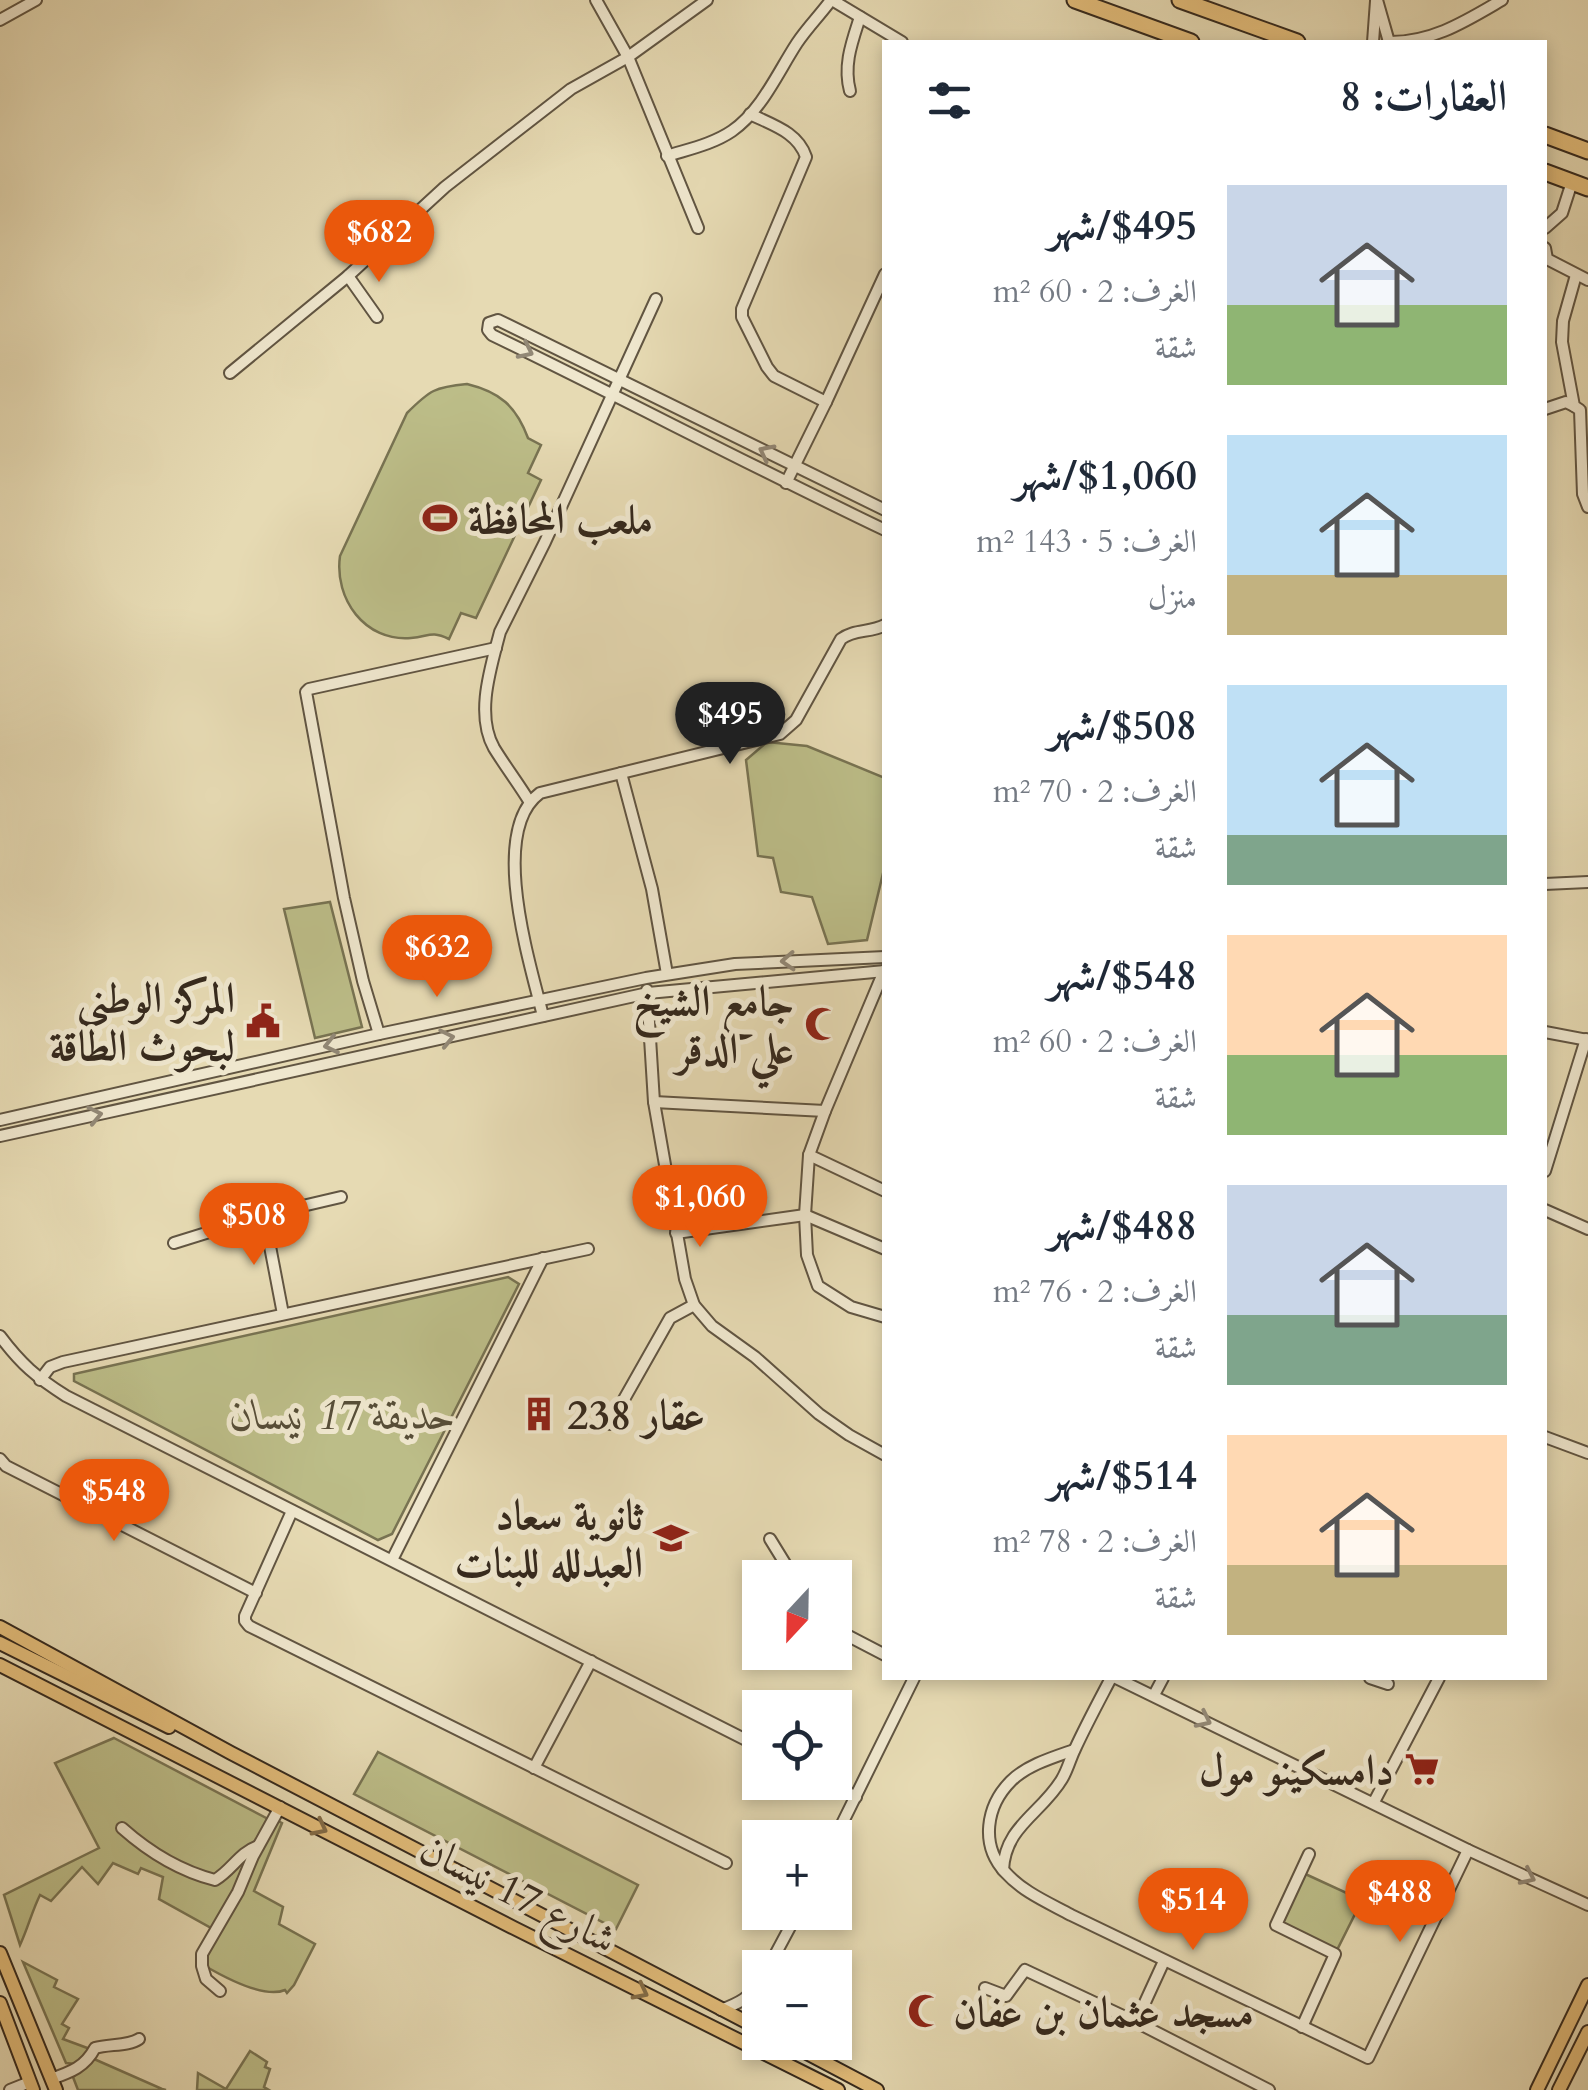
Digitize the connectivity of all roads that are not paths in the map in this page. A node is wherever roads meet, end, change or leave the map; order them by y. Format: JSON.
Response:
{"nodes":[{"id":1,"x":36,"y":0,"type":"edge"},
{"id":2,"x":596,"y":0,"type":"edge"},
{"id":3,"x":707,"y":0,"type":"edge"},
{"id":4,"x":831,"y":0,"type":"edge"},
{"id":5,"x":1075,"y":0,"type":"edge"},
{"id":6,"x":1180,"y":0,"type":"edge"},
{"id":7,"x":1376,"y":0,"type":"edge"},
{"id":8,"x":1502,"y":0,"type":"edge"},
{"id":9,"x":860,"y":17,"type":"junction"},
{"id":10,"x":0,"y":20,"type":"edge"},
{"id":11,"x":1157,"y":37,"type":"edge"},
{"id":12,"x":899,"y":40,"type":"edge"},
{"id":13,"x":1291,"y":40,"type":"edge"},
{"id":14,"x":1373,"y":40,"type":"edge"},
{"id":15,"x":1387,"y":40,"type":"edge"},
{"id":16,"x":1414,"y":40,"type":"edge"},
{"id":17,"x":628,"y":57,"type":"junction"},
{"id":18,"x":850,"y":91,"type":"dead end"},
{"id":19,"x":750,"y":114,"type":"junction"},
{"id":20,"x":1547,"y":136,"type":"edge"},
{"id":21,"x":1588,"y":151,"type":"edge"},
{"id":22,"x":667,"y":156,"type":"junction"},
{"id":23,"x":1547,"y":173,"type":"edge"},
{"id":24,"x":1580,"y":186,"type":"edge"},
{"id":25,"x":1547,"y":226,"type":"edge"},
{"id":26,"x":698,"y":228,"type":"dead end"},
{"id":27,"x":1547,"y":260,"type":"edge"},
{"id":28,"x":1576,"y":275,"type":"junction"},
{"id":29,"x":348,"y":276,"type":"junction"},
{"id":30,"x":1588,"y":280,"type":"edge"},
{"id":31,"x":882,"y":281,"type":"edge"},
{"id":32,"x":656,"y":299,"type":"dead end"},
{"id":33,"x":377,"y":317,"type":"dead end"},
{"id":34,"x":230,"y":372,"type":"dead end"},
{"id":35,"x":618,"y":378,"type":"junction"},
{"id":36,"x":611,"y":392,"type":"junction"},
{"id":37,"x":826,"y":402,"type":"junction"},
{"id":38,"x":1574,"y":406,"type":"junction"},
{"id":39,"x":1547,"y":408,"type":"edge"},
{"id":40,"x":793,"y":466,"type":"junction"},
{"id":41,"x":786,"y":483,"type":"junction"},
{"id":42,"x":1588,"y":506,"type":"edge"},
{"id":43,"x":882,"y":509,"type":"edge"},
{"id":44,"x":882,"y":529,"type":"edge"},
{"id":45,"x":882,"y":626,"type":"edge"},
{"id":46,"x":870,"y":632,"type":"junction"},
{"id":47,"x":882,"y":637,"type":"edge"},
{"id":48,"x":496,"y":648,"type":"junction"},
{"id":49,"x":621,"y":773,"type":"junction"},
{"id":50,"x":529,"y":801,"type":"junction"},
{"id":51,"x":1588,"y":882,"type":"edge"},
{"id":52,"x":1547,"y":884,"type":"edge"},
{"id":53,"x":882,"y":957,"type":"edge"},
{"id":54,"x":882,"y":972,"type":"edge"},
{"id":55,"x":666,"y":974,"type":"junction"},
{"id":56,"x":646,"y":978,"type":"junction"},
{"id":57,"x":882,"y":979,"type":"edge"},
{"id":58,"x":648,"y":993,"type":"junction"},
{"id":59,"x":539,"y":999,"type":"junction"},
{"id":60,"x":543,"y":1016,"type":"junction"},
{"id":61,"x":1547,"y":1032,"type":"edge"},
{"id":62,"x":379,"y":1034,"type":"junction"},
{"id":63,"x":1587,"y":1040,"type":"edge"},
{"id":64,"x":654,"y":1102,"type":"junction"},
{"id":65,"x":825,"y":1111,"type":"junction"},
{"id":66,"x":0,"y":1120,"type":"edge"},
{"id":67,"x":0,"y":1136,"type":"edge"},
{"id":68,"x":809,"y":1155,"type":"junction"},
{"id":69,"x":1547,"y":1165,"type":"edge"},
{"id":70,"x":882,"y":1191,"type":"edge"},
{"id":71,"x":340,"y":1197,"type":"dead end"},
{"id":72,"x":1547,"y":1211,"type":"edge"},
{"id":73,"x":264,"y":1215,"type":"junction"},
{"id":74,"x":805,"y":1215,"type":"junction"},
{"id":75,"x":1588,"y":1229,"type":"edge"},
{"id":76,"x":676,"y":1233,"type":"junction"},
{"id":77,"x":174,"y":1242,"type":"dead end"},
{"id":78,"x":882,"y":1248,"type":"edge"},
{"id":79,"x":588,"y":1249,"type":"dead end"},
{"id":80,"x":543,"y":1258,"type":"junction"},
{"id":81,"x":694,"y":1305,"type":"junction"},
{"id":82,"x":282,"y":1314,"type":"junction"},
{"id":83,"x":882,"y":1317,"type":"edge"},
{"id":84,"x":0,"y":1336,"type":"edge"},
{"id":85,"x":40,"y":1380,"type":"junction"},
{"id":86,"x":610,"y":1424,"type":"dead end"},
{"id":87,"x":1547,"y":1438,"type":"edge"},
{"id":88,"x":882,"y":1453,"type":"edge"},
{"id":89,"x":1588,"y":1453,"type":"edge"},
{"id":90,"x":0,"y":1459,"type":"edge"},
{"id":91,"x":292,"y":1511,"type":"junction"},
{"id":92,"x":770,"y":1538,"type":"dead end"},
{"id":93,"x":392,"y":1560,"type":"junction"},
{"id":94,"x":783,"y":1560,"type":"edge"},
{"id":95,"x":256,"y":1593,"type":"junction"},
{"id":96,"x":0,"y":1627,"type":"edge"},
{"id":97,"x":852,"y":1637,"type":"edge"},
{"id":98,"x":0,"y":1642,"type":"edge"},
{"id":99,"x":882,"y":1653,"type":"edge"},
{"id":100,"x":0,"y":1656,"type":"edge"},
{"id":101,"x":591,"y":1661,"type":"junction"},
{"id":102,"x":0,"y":1665,"type":"edge"},
{"id":103,"x":913,"y":1680,"type":"edge"},
{"id":104,"x":1113,"y":1680,"type":"edge"},
{"id":105,"x":1119,"y":1680,"type":"edge"},
{"id":106,"x":1162,"y":1680,"type":"edge"},
{"id":107,"x":1376,"y":1680,"type":"edge"},
{"id":108,"x":1437,"y":1680,"type":"edge"},
{"id":109,"x":1388,"y":1684,"type":"dead end"},
{"id":110,"x":1154,"y":1695,"type":"junction"},
{"id":111,"x":742,"y":1738,"type":"edge"},
{"id":112,"x":1074,"y":1750,"type":"junction"},
{"id":113,"x":171,"y":1752,"type":"junction"},
{"id":114,"x":231,"y":1754,"type":"junction"},
{"id":115,"x":534,"y":1768,"type":"junction"},
{"id":116,"x":852,"y":1794,"type":"edge"},
{"id":117,"x":856,"y":1796,"type":"junction"},
{"id":118,"x":1374,"y":1802,"type":"junction"},
{"id":119,"x":280,"y":1808,"type":"junction"},
{"id":120,"x":844,"y":1820,"type":"edge"},
{"id":121,"x":122,"y":1828,"type":"dead end"},
{"id":122,"x":259,"y":1846,"type":"junction"},
{"id":123,"x":1468,"y":1850,"type":"junction"},
{"id":124,"x":1309,"y":1854,"type":"dead end"},
{"id":125,"x":726,"y":1863,"type":"dead end"},
{"id":126,"x":1003,"y":1871,"type":"junction"},
{"id":127,"x":1588,"y":1905,"type":"edge"},
{"id":128,"x":523,"y":1907,"type":"junction"},
{"id":129,"x":514,"y":1928,"type":"junction"},
{"id":130,"x":0,"y":1954,"type":"edge"},
{"id":131,"x":1164,"y":1961,"type":"junction"},
{"id":132,"x":1588,"y":1985,"type":"edge"},
{"id":133,"x":985,"y":1988,"type":"dead end"},
{"id":134,"x":220,"y":1990,"type":"dead end"},
{"id":135,"x":742,"y":2002,"type":"edge"},
{"id":136,"x":0,"y":2003,"type":"edge"},
{"id":137,"x":721,"y":2010,"type":"junction"},
{"id":138,"x":742,"y":2020,"type":"edge"},
{"id":139,"x":1136,"y":2022,"type":"junction"},
{"id":140,"x":1302,"y":2027,"type":"junction"},
{"id":141,"x":1588,"y":2032,"type":"edge"},
{"id":142,"x":139,"y":2039,"type":"dead end"},
{"id":143,"x":820,"y":2060,"type":"edge"},
{"id":144,"x":53,"y":2085,"type":"edge"},
{"id":145,"x":31,"y":2086,"type":"edge"},
{"id":146,"x":10,"y":2090,"type":"edge"},
{"id":147,"x":838,"y":2090,"type":"edge"},
{"id":148,"x":877,"y":2090,"type":"edge"},
{"id":149,"x":1269,"y":2090,"type":"edge"},
{"id":150,"x":1537,"y":2090,"type":"edge"},
{"id":151,"x":1560,"y":2090,"type":"edge"}],
"edges":[{"from":1,"to":10,"type":"street"},
{"from":2,"to":17,"type":"street"},
{"from":3,"to":17,"type":"street"},
{"from":4,"to":9,"type":"street"},
{"from":4,"to":19,"type":"street"},
{"from":5,"to":11,"type":"highway"},
{"from":6,"to":13,"type":"highway"},
{"from":7,"to":14,"type":"street"},
{"from":7,"to":15,"type":"street"},
{"from":8,"to":16,"type":"street"},
{"from":9,"to":12,"type":"street"},
{"from":9,"to":18,"type":"street"},
{"from":17,"to":22,"type":"street"},
{"from":17,"to":29,"type":"street"},
{"from":19,"to":22,"type":"street"},
{"from":19,"to":37,"type":"street"},
{"from":20,"to":21,"type":"highway"},
{"from":22,"to":26,"type":"street"},
{"from":23,"to":24,"type":"highway"},
{"from":24,"to":25,"type":"street"},
{"from":27,"to":28,"type":"street"},
{"from":28,"to":30,"type":"street"},
{"from":28,"to":38,"type":"street"},
{"from":29,"to":33,"type":"street"},
{"from":29,"to":34,"type":"street"},
{"from":31,"to":37,"type":"street"},
{"from":32,"to":35,"type":"street"},
{"from":35,"to":36,"type":"street"},
{"from":35,"to":36,"type":"street","one_way":true},
{"from":40,"to":35,"type":"street","one_way":true},
{"from":36,"to":41,"type":"street"},
{"from":36,"to":48,"type":"street"},
{"from":37,"to":40,"type":"street"},
{"from":38,"to":39,"type":"street"},
{"from":38,"to":42,"type":"street"},
{"from":40,"to":41,"type":"street"},
{"from":40,"to":43,"type":"street"},
{"from":41,"to":44,"type":"street"},
{"from":45,"to":46,"type":"street"},
{"from":46,"to":47,"type":"street"},
{"from":46,"to":49,"type":"street"},
{"from":48,"to":50,"type":"street"},
{"from":48,"to":62,"type":"street"},
{"from":49,"to":50,"type":"street"},
{"from":49,"to":55,"type":"street"},
{"from":50,"to":59,"type":"street"},
{"from":51,"to":52,"type":"street"},
{"from":53,"to":55,"type":"street","one_way":true},
{"from":54,"to":58,"type":"street"},
{"from":55,"to":56,"type":"street"},
{"from":56,"to":58,"type":"street"},
{"from":56,"to":59,"type":"street"},
{"from":57,"to":65,"type":"street"},
{"from":58,"to":60,"type":"street"},
{"from":58,"to":64,"type":"street"},
{"from":59,"to":60,"type":"street"},
{"from":59,"to":62,"type":"street"},
{"from":67,"to":60,"type":"street","one_way":true},
{"from":61,"to":63,"type":"street"},
{"from":62,"to":66,"type":"street","one_way":true},
{"from":63,"to":69,"type":"street"},
{"from":64,"to":65,"type":"street"},
{"from":64,"to":76,"type":"street"},
{"from":65,"to":68,"type":"street"},
{"from":68,"to":70,"type":"street"},
{"from":68,"to":74,"type":"street"},
{"from":71,"to":73,"type":"street"},
{"from":72,"to":75,"type":"street"},
{"from":73,"to":77,"type":"street"},
{"from":73,"to":82,"type":"street"},
{"from":74,"to":76,"type":"street"},
{"from":74,"to":78,"type":"street"},
{"from":74,"to":83,"type":"street"},
{"from":76,"to":81,"type":"street"},
{"from":79,"to":80,"type":"street"},
{"from":80,"to":82,"type":"street"},
{"from":80,"to":93,"type":"street"},
{"from":81,"to":86,"type":"street"},
{"from":81,"to":88,"type":"street"},
{"from":82,"to":85,"type":"street"},
{"from":84,"to":85,"type":"street"},
{"from":85,"to":91,"type":"street"},
{"from":87,"to":89,"type":"street"},
{"from":90,"to":95,"type":"street"},
{"from":91,"to":93,"type":"street"},
{"from":91,"to":95,"type":"street"},
{"from":92,"to":94,"type":"street"},
{"from":93,"to":101,"type":"street"},
{"from":95,"to":115,"type":"street"},
{"from":96,"to":114,"type":"main road"},
{"from":97,"to":99,"type":"street"},
{"from":98,"to":114,"type":"main road"},
{"from":100,"to":113,"type":"main road"},
{"from":101,"to":111,"type":"street"},
{"from":101,"to":115,"type":"street"},
{"from":102,"to":113,"type":"main road"},
{"from":103,"to":117,"type":"street"},
{"from":104,"to":112,"type":"street"},
{"from":105,"to":110,"type":"street"},
{"from":106,"to":110,"type":"street"},
{"from":107,"to":109,"type":"street"},
{"from":108,"to":118,"type":"street"},
{"from":110,"to":118,"type":"street","one_way":true},
{"from":112,"to":126,"type":"street"},
{"from":112,"to":126,"type":"street"},
{"from":113,"to":119,"type":"main road","name":"شارع 17 نيسان"},
{"from":114,"to":128,"type":"main road","name":"شارع 17 نيسان"},
{"from":115,"to":125,"type":"street"},
{"from":116,"to":117,"type":"street"},
{"from":117,"to":120,"type":"street"},
{"from":118,"to":123,"type":"street"},
{"from":119,"to":122,"type":"street"},
{"from":119,"to":129,"type":"main road","name":"شارع 17 نيسان","one_way":true},
{"from":121,"to":122,"type":"street"},
{"from":122,"to":134,"type":"street"},
{"from":123,"to":127,"type":"street","one_way":true},
{"from":123,"to":140,"type":"street"},
{"from":124,"to":140,"type":"street"},
{"from":126,"to":131,"type":"street"},
{"from":128,"to":129,"type":"main road"},
{"from":128,"to":137,"type":"main road","name":"شارع 17 نيسان"},
{"from":129,"to":147,"type":"main road","name":"شارع 17 نيسان","one_way":true},
{"from":130,"to":144,"type":"main road"},
{"from":131,"to":139,"type":"street"},
{"from":131,"to":140,"type":"street"},
{"from":132,"to":150,"type":"main road"},
{"from":133,"to":139,"type":"street"},
{"from":135,"to":137,"type":"street"},
{"from":136,"to":145,"type":"main road"},
{"from":137,"to":138,"type":"main road","name":"شارع 17 نيسان"},
{"from":139,"to":149,"type":"street"},
{"from":141,"to":151,"type":"main road"},
{"from":142,"to":144,"type":"street"},
{"from":143,"to":148,"type":"main road"},
{"from":145,"to":146,"type":"street"}]}
